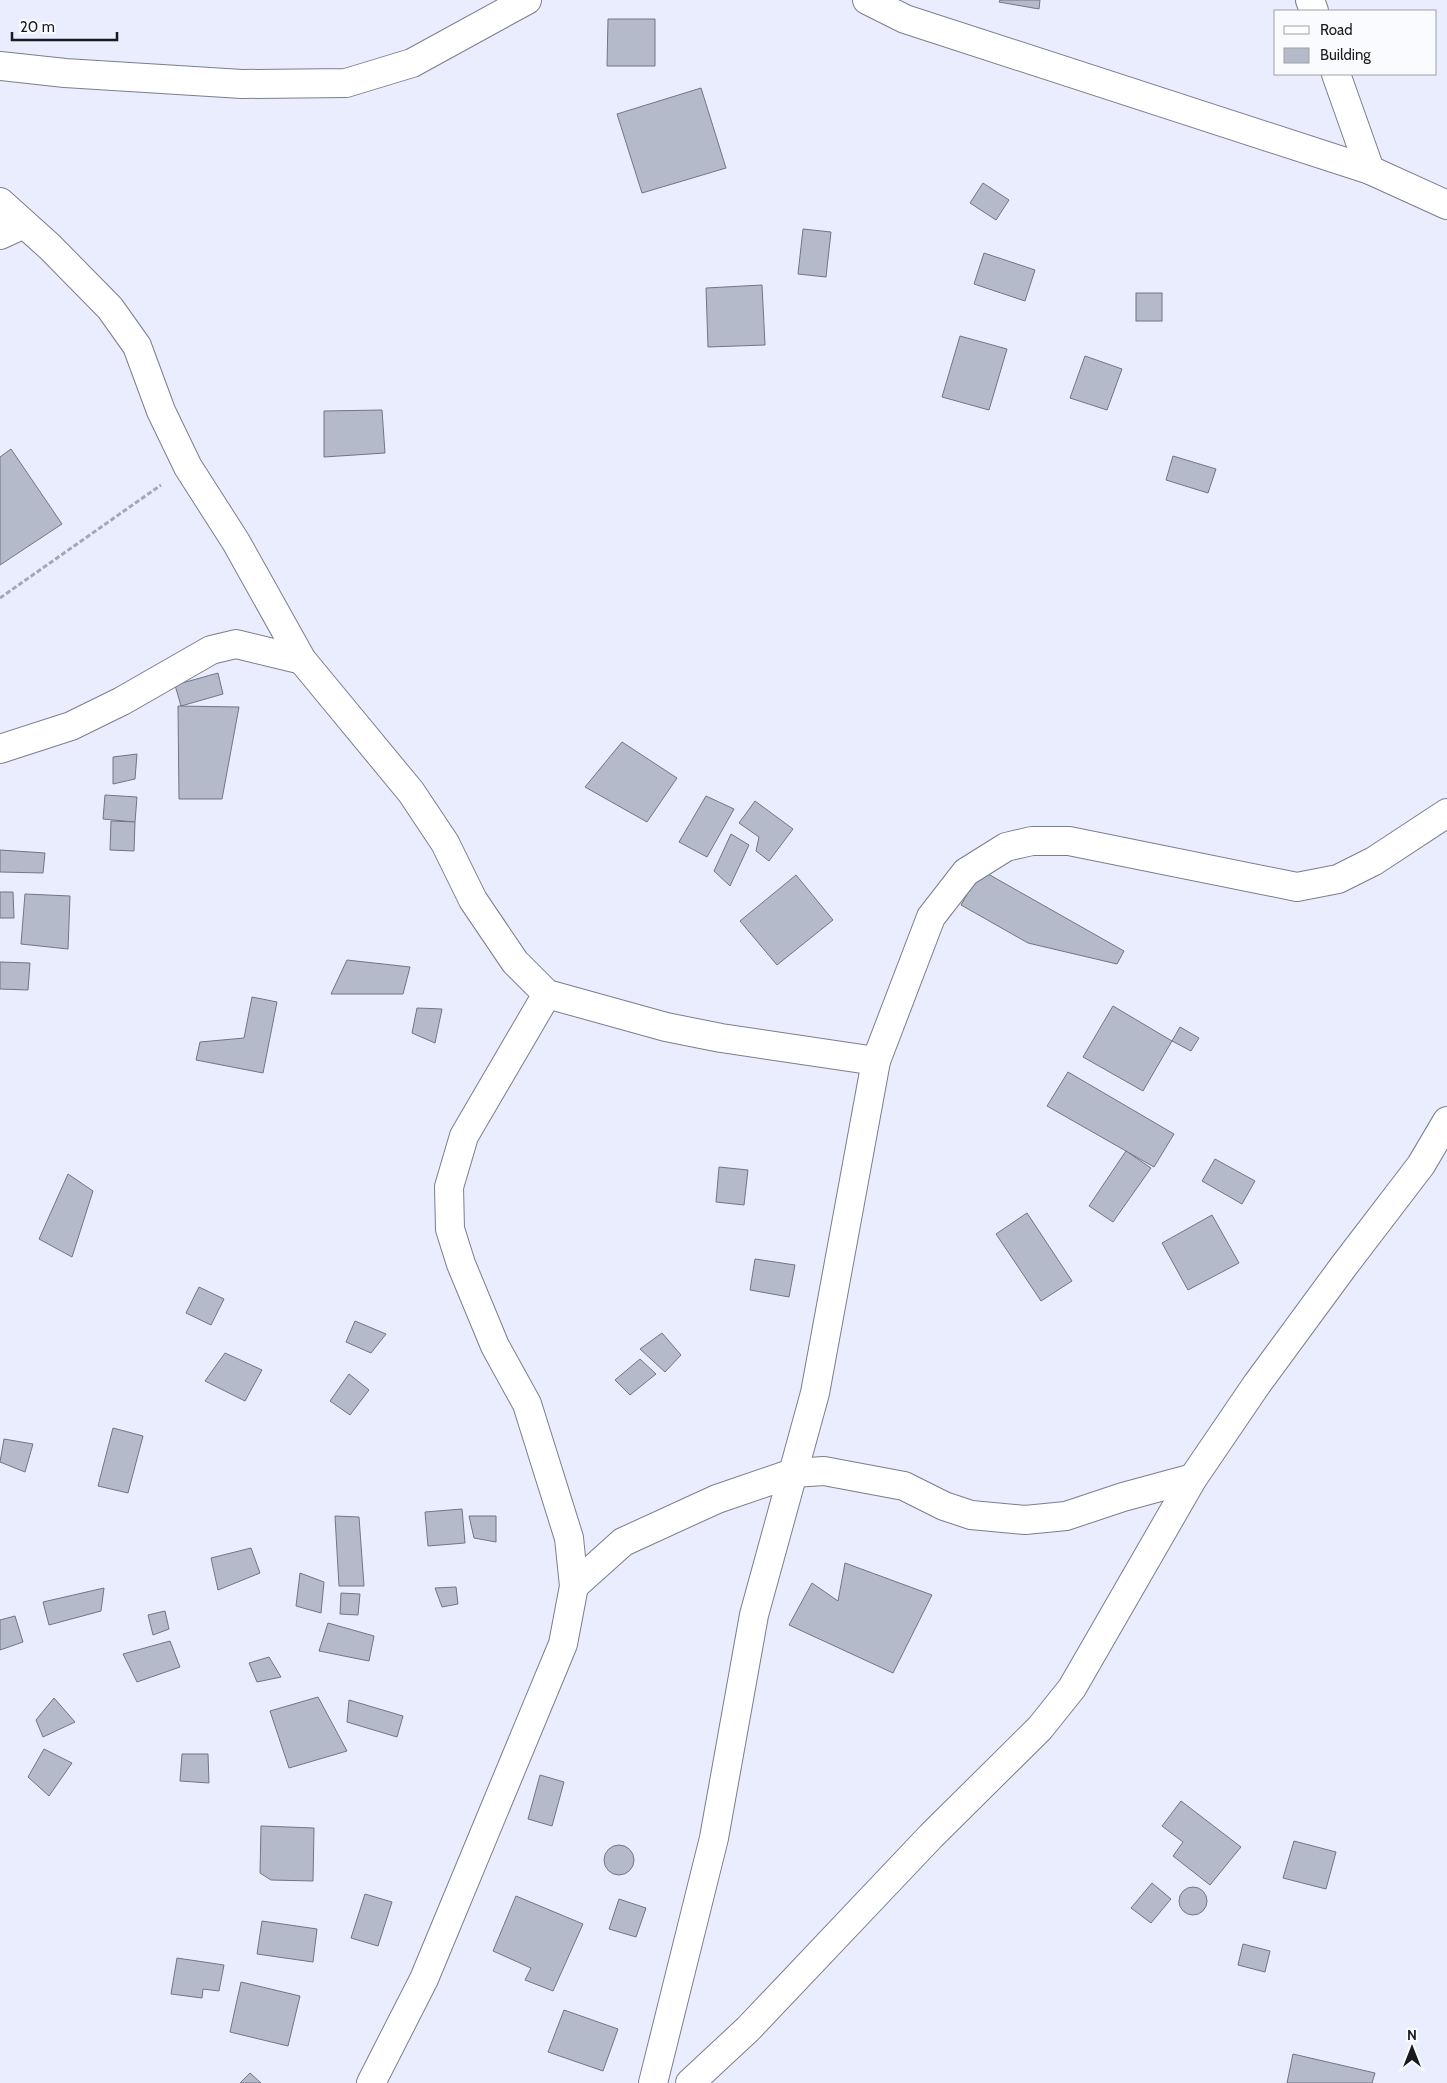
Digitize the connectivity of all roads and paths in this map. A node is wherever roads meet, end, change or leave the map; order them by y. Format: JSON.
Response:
{"nodes":[{"id":1,"x":527,"y":0,"type":"edge"},
{"id":2,"x":867,"y":0,"type":"edge"},
{"id":3,"x":0,"y":66,"type":"edge"},
{"id":4,"x":1336,"y":75,"type":"edge"},
{"id":5,"x":1370,"y":170,"type":"junction"},
{"id":6,"x":0,"y":202,"type":"edge"},
{"id":7,"x":1447,"y":205,"type":"edge"},
{"id":8,"x":12,"y":229,"type":"edge"},
{"id":9,"x":188,"y":467,"type":"junction"},
{"id":10,"x":0,"y":598,"type":"edge"},
{"id":11,"x":302,"y":660,"type":"junction"},
{"id":12,"x":0,"y":750,"type":"edge"},
{"id":13,"x":1445,"y":822,"type":"edge"},
{"id":14,"x":547,"y":994,"type":"junction"},
{"id":15,"x":876,"y":1061,"type":"junction"},
{"id":16,"x":1447,"y":1121,"type":"edge"},
{"id":17,"x":792,"y":1473,"type":"junction"},
{"id":18,"x":1193,"y":1478,"type":"junction"},
{"id":19,"x":574,"y":1586,"type":"junction"},
{"id":20,"x":371,"y":2083,"type":"edge"},
{"id":21,"x":653,"y":2083,"type":"edge"},
{"id":22,"x":690,"y":2083,"type":"edge"}],
"edges":[{"from":1,"to":3,"type":"street"},
{"from":2,"to":5,"type":"street"},
{"from":4,"to":5,"type":"street"},
{"from":5,"to":7,"type":"street"},
{"from":6,"to":8,"type":"street"},
{"from":8,"to":9,"type":"street"},
{"from":9,"to":10,"type":"path"},
{"from":9,"to":11,"type":"street"},
{"from":11,"to":12,"type":"street"},
{"from":11,"to":14,"type":"street"},
{"from":13,"to":15,"type":"street"},
{"from":14,"to":15,"type":"street"},
{"from":14,"to":19,"type":"street"},
{"from":15,"to":17,"type":"street"},
{"from":16,"to":18,"type":"street"},
{"from":17,"to":18,"type":"street"},
{"from":17,"to":19,"type":"street"},
{"from":17,"to":21,"type":"street"},
{"from":18,"to":22,"type":"street"},
{"from":19,"to":20,"type":"street"}]}
